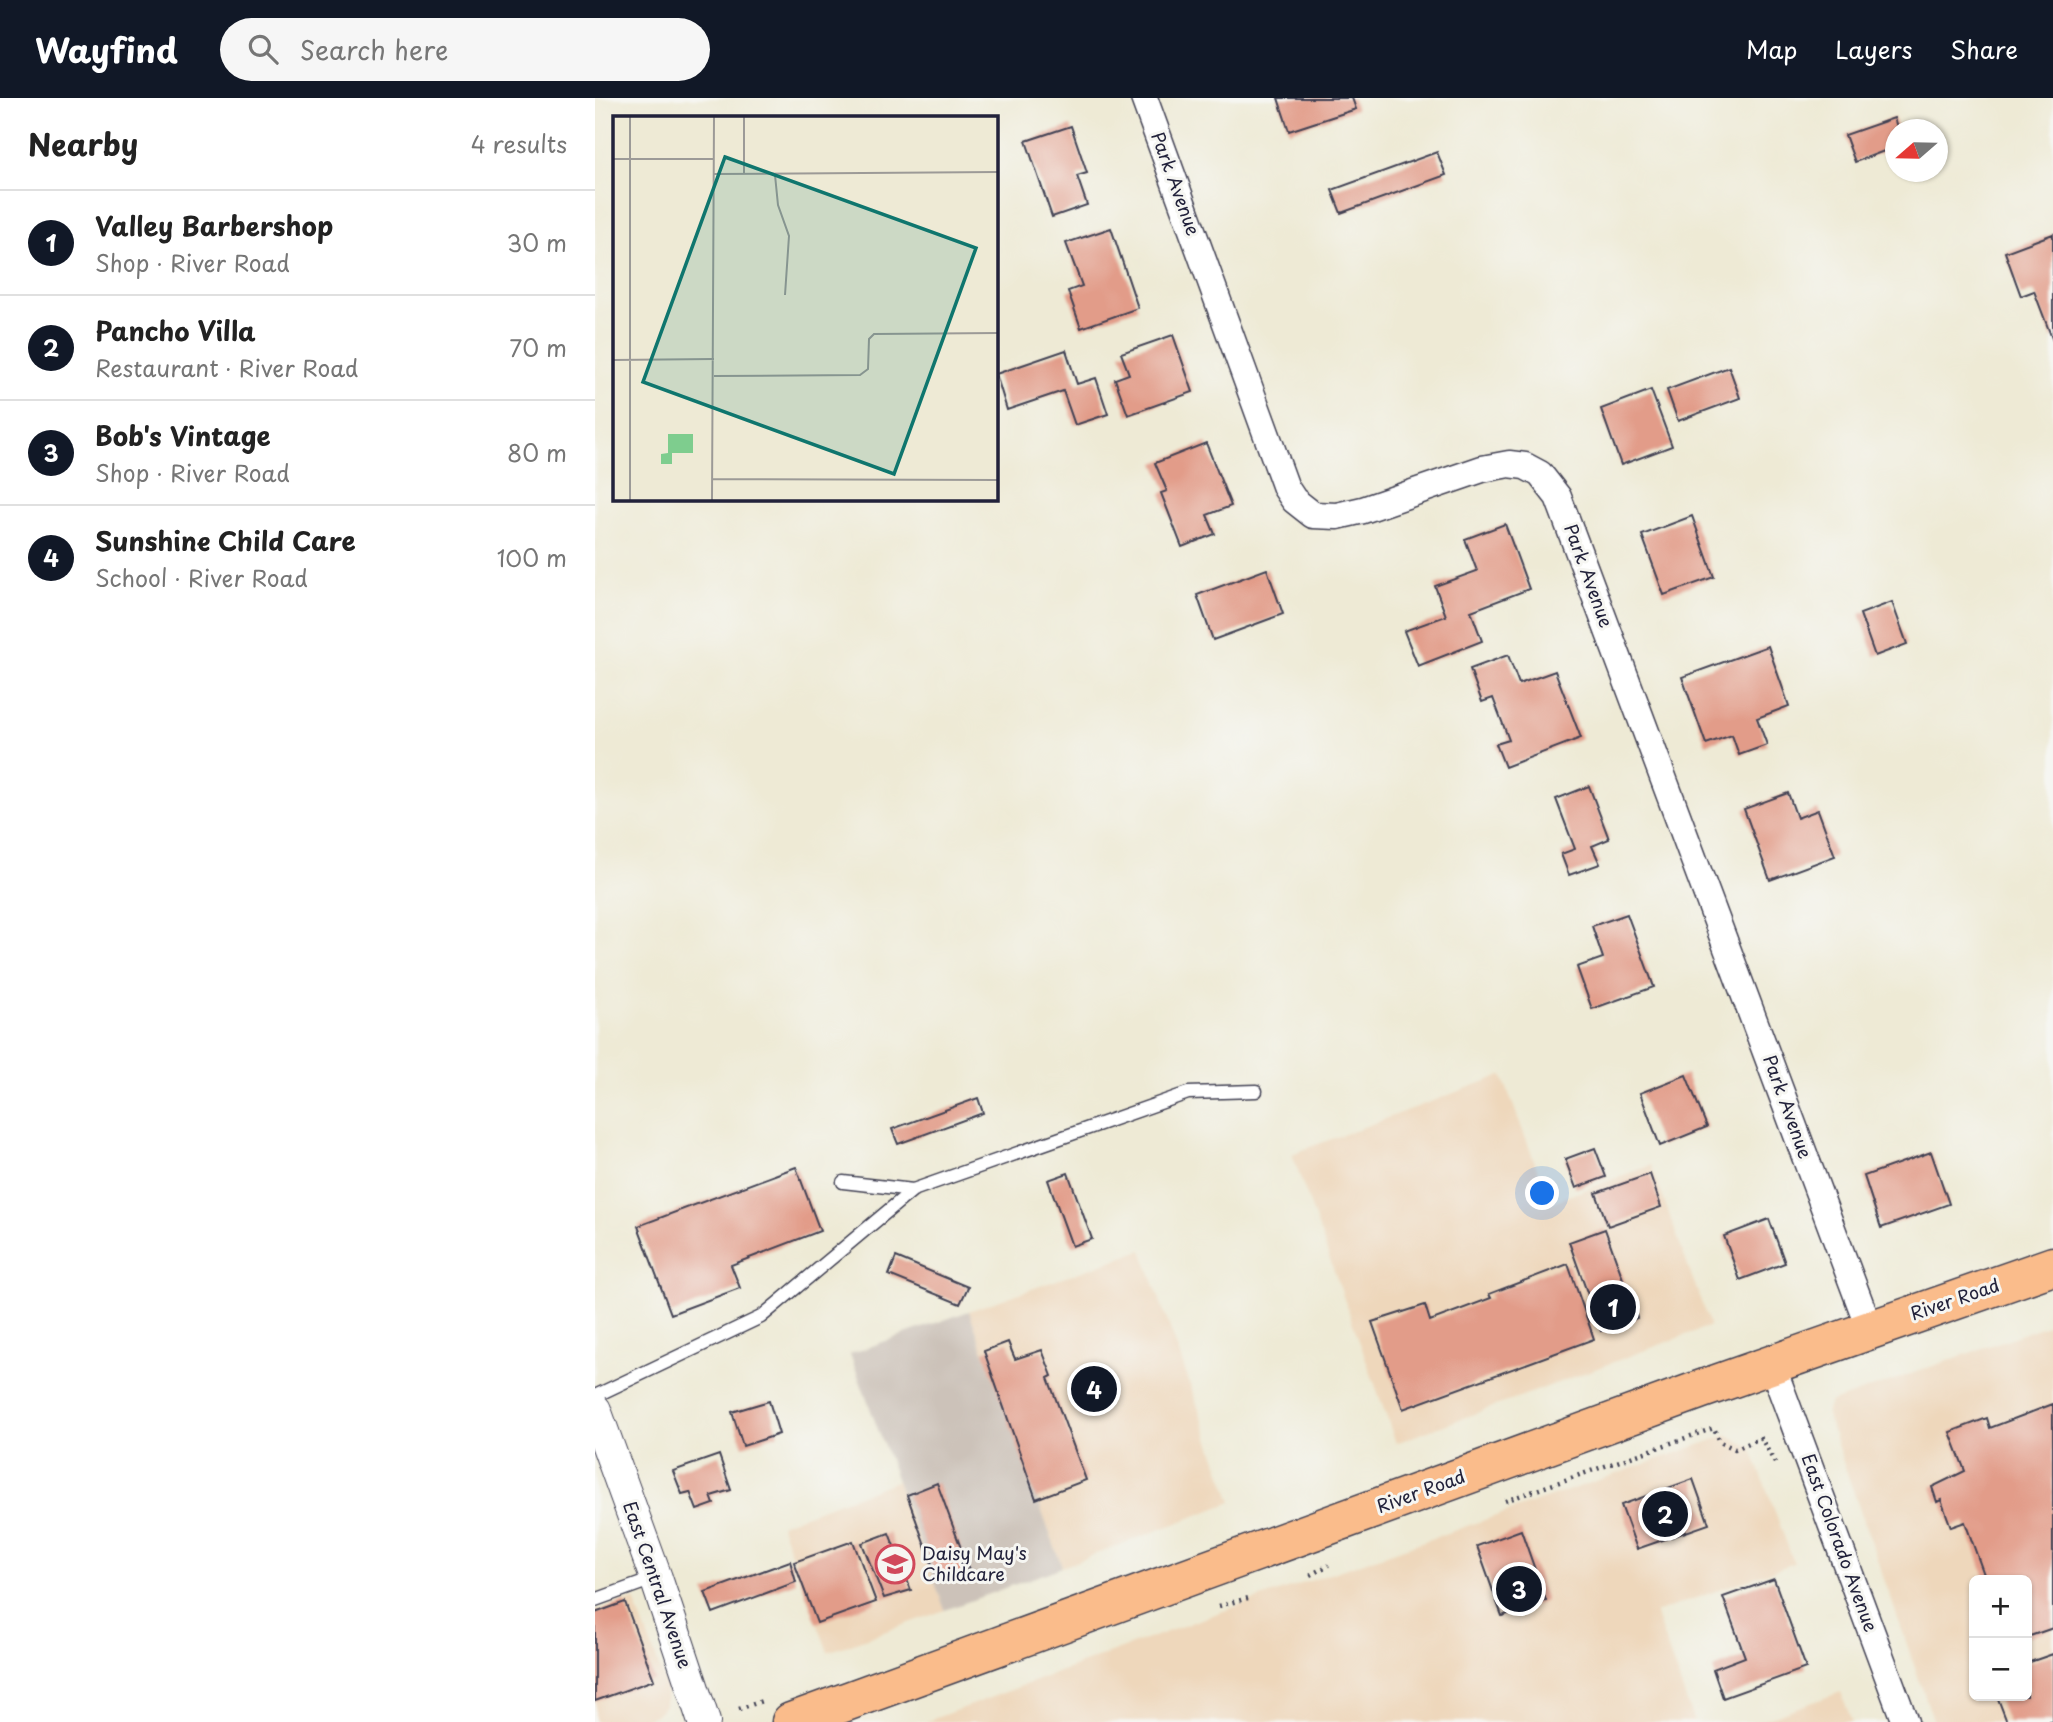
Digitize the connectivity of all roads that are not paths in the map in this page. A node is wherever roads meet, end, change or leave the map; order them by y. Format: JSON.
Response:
{"nodes":[{"id":1,"x":1144,"y":98,"type":"edge"},
{"id":2,"x":1256,"y":1091,"type":"dead end"},
{"id":3,"x":843,"y":1182,"type":"dead end"},
{"id":4,"x":913,"y":1189,"type":"junction"},
{"id":5,"x":2053,"y":1266,"type":"edge"},
{"id":6,"x":1870,"y":1330,"type":"junction"},
{"id":7,"x":1772,"y":1365,"type":"junction"},
{"id":8,"x":595,"y":1396,"type":"edge"},
{"id":9,"x":595,"y":1409,"type":"edge"},
{"id":10,"x":656,"y":1578,"type":"junction"},
{"id":11,"x":595,"y":1600,"type":"edge"},
{"id":12,"x":704,"y":1722,"type":"edge"},
{"id":13,"x":791,"y":1722,"type":"edge"},
{"id":14,"x":1905,"y":1722,"type":"edge"}],
"edges":[{"from":1,"to":6,"type":"street","name":"Park Avenue"},
{"from":2,"to":4,"type":"lane"},
{"from":3,"to":4,"type":"lane"},
{"from":4,"to":8,"type":"lane"},
{"from":5,"to":6,"type":"main road","name":"River Road"},
{"from":6,"to":7,"type":"main road","name":"River Road"},
{"from":7,"to":13,"type":"main road","name":"River Road"},
{"from":7,"to":14,"type":"street","name":"East Colorado Avenue"},
{"from":9,"to":10,"type":"street","name":"East Central Avenue"},
{"from":10,"to":11,"type":"lane"},
{"from":10,"to":12,"type":"street","name":"East Central Avenue"}]}
